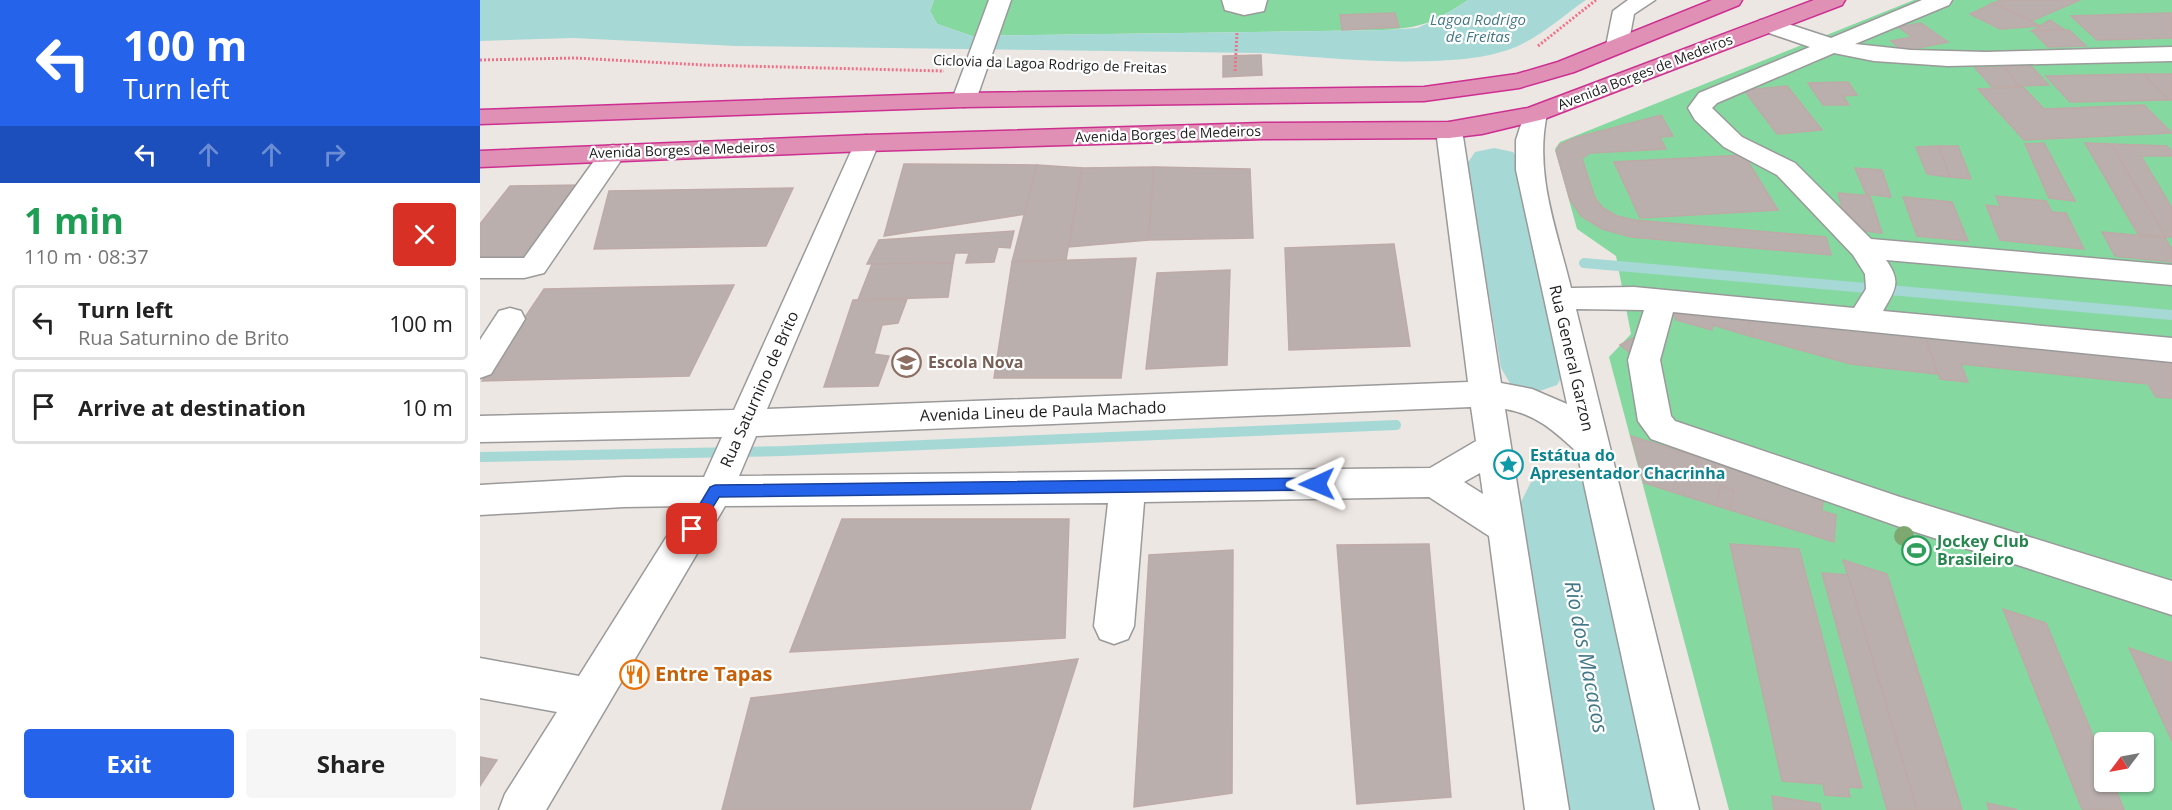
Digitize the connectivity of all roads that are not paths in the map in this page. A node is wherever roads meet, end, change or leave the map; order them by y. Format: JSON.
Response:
{"nodes":[{"id":1,"x":1000,"y":0,"type":"edge"},
{"id":2,"x":1644,"y":0,"type":"edge"},
{"id":3,"x":1731,"y":0,"type":"edge"},
{"id":4,"x":1834,"y":0,"type":"edge"},
{"id":5,"x":1941,"y":0,"type":"edge"},
{"id":6,"x":1244,"y":3,"type":"edge"},
{"id":7,"x":1768,"y":25,"type":"junction"},
{"id":8,"x":1237,"y":30,"type":"road end"},
{"id":9,"x":1835,"y":45,"type":"junction"},
{"id":10,"x":1617,"y":46,"type":"junction"},
{"id":11,"x":2172,"y":54,"type":"edge"},
{"id":12,"x":972,"y":80,"type":"junction"},
{"id":13,"x":1227,"y":87,"type":"junction"},
{"id":14,"x":1534,"y":114,"type":"junction"},
{"id":15,"x":480,"y":117,"type":"edge"},
{"id":16,"x":1449,"y":130,"type":"junction"},
{"id":17,"x":866,"y":143,"type":"junction"},
{"id":18,"x":613,"y":153,"type":"junction"},
{"id":19,"x":480,"y":159,"type":"edge"},
{"id":20,"x":1863,"y":248,"type":"junction"},
{"id":21,"x":480,"y":268,"type":"edge"},
{"id":22,"x":2172,"y":275,"type":"edge"},
{"id":23,"x":1559,"y":299,"type":"junction"},
{"id":24,"x":1661,"y":302,"type":"junction"},
{"id":25,"x":510,"y":319,"type":"dead end"},
{"id":26,"x":1862,"y":320,"type":"junction"},
{"id":27,"x":2172,"y":350,"type":"edge"},
{"id":28,"x":480,"y":366,"type":"edge"},
{"id":29,"x":1484,"y":394,"type":"junction"},
{"id":30,"x":744,"y":426,"type":"junction"},
{"id":31,"x":480,"y":429,"type":"edge"},
{"id":32,"x":1590,"y":443,"type":"junction"},
{"id":33,"x":1494,"y":448,"type":"junction"},
{"id":34,"x":1435,"y":482,"type":"junction"},
{"id":35,"x":717,"y":487,"type":"junction"},
{"id":36,"x":1126,"y":488,"type":"junction"},
{"id":37,"x":480,"y":500,"type":"edge"},
{"id":38,"x":1507,"y":528,"type":"junction"},
{"id":39,"x":2172,"y":598,"type":"edge"},
{"id":40,"x":1114,"y":626,"type":"dead end"},
{"id":41,"x":480,"y":678,"type":"edge"},
{"id":42,"x":589,"y":698,"type":"junction"},
{"id":43,"x":521,"y":810,"type":"edge"},
{"id":44,"x":1546,"y":810,"type":"edge"},
{"id":45,"x":1677,"y":810,"type":"edge"}],
"edges":[{"from":1,"to":12,"type":"street"},
{"from":2,"to":10,"type":"street"},
{"from":3,"to":10,"type":"highway","name":"Avenida Borges de Medeiros"},
{"from":4,"to":7,"type":"highway","name":"Avenida Borges de Medeiros"},
{"from":5,"to":9,"type":"street"},
{"from":6,"to":8,"type":"street"},
{"from":7,"to":9,"type":"street"},
{"from":7,"to":14,"type":"highway","name":"Avenida Borges de Medeiros"},
{"from":9,"to":11,"type":"street"},
{"from":9,"to":20,"type":"street"},
{"from":10,"to":13,"type":"highway","name":"Avenida Borges de Medeiros"},
{"from":12,"to":13,"type":"highway","name":"Avenida Borges de Medeiros"},
{"from":12,"to":15,"type":"highway","name":"Avenida Borges de Medeiros"},
{"from":13,"to":17,"type":"highway"},
{"from":14,"to":16,"type":"highway","name":"Avenida Borges de Medeiros"},
{"from":14,"to":23,"type":"street","name":"Rua General Garzon"},
{"from":16,"to":17,"type":"highway","name":"Avenida Borges de Medeiros"},
{"from":16,"to":29,"type":"street"},
{"from":17,"to":18,"type":"highway","name":"Avenida Borges de Medeiros"},
{"from":17,"to":30,"type":"street","name":"Rua Saturnino de Brito"},
{"from":18,"to":19,"type":"highway","name":"Avenida Borges de Medeiros"},
{"from":18,"to":21,"type":"street"},
{"from":20,"to":22,"type":"street"},
{"from":20,"to":26,"type":"street"},
{"from":23,"to":24,"type":"street"},
{"from":23,"to":32,"type":"street","name":"Rua General Garzon"},
{"from":24,"to":26,"type":"street"},
{"from":24,"to":39,"type":"street"},
{"from":25,"to":28,"type":"street"},
{"from":26,"to":27,"type":"street"},
{"from":29,"to":30,"type":"street","name":"Avenida Lineu de Paula Machado"},
{"from":29,"to":32,"type":"street","name":"Avenida Lineu de Paula Machado"},
{"from":29,"to":33,"type":"street"},
{"from":30,"to":31,"type":"street","name":"Avenida Lineu de Paula Machado"},
{"from":30,"to":35,"type":"street","name":"Rua Saturnino de Brito"},
{"from":32,"to":45,"type":"street","name":"Rua General Garzon"},
{"from":33,"to":34,"type":"street"},
{"from":33,"to":38,"type":"street"},
{"from":34,"to":36,"type":"street"},
{"from":34,"to":38,"type":"street"},
{"from":35,"to":36,"type":"street"},
{"from":35,"to":37,"type":"street"},
{"from":35,"to":42,"type":"street","name":"Rua Saturnino de Brito"},
{"from":36,"to":40,"type":"street"},
{"from":38,"to":44,"type":"street"},
{"from":41,"to":42,"type":"street"},
{"from":42,"to":43,"type":"street","name":"Rua Saturnino de Brito"}]}
